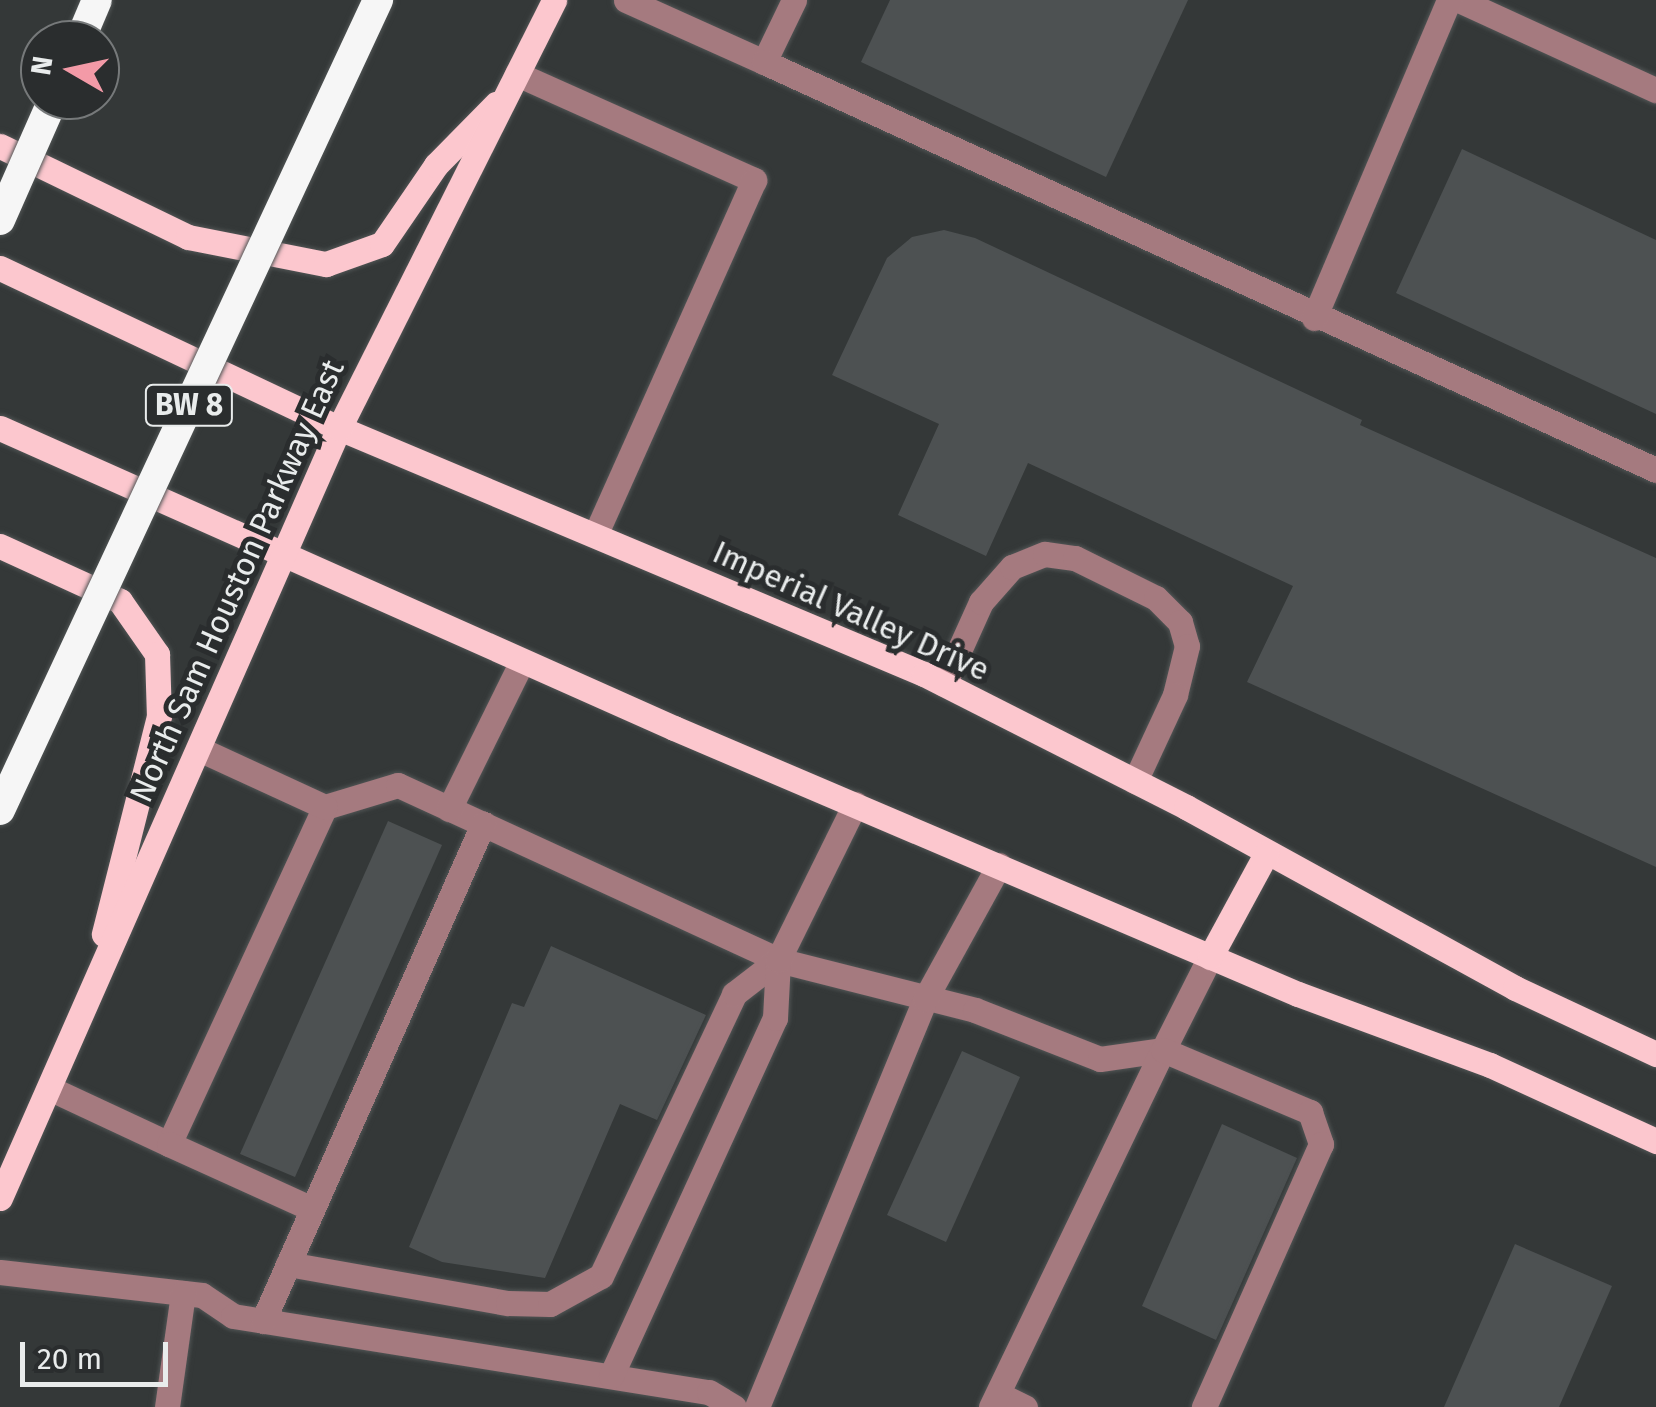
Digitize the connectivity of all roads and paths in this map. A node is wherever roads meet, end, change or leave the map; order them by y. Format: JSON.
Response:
{"nodes":[{"id":1,"x":378,"y":0,"type":"edge"},
{"id":2,"x":554,"y":0,"type":"edge"},
{"id":3,"x":626,"y":0,"type":"edge"},
{"id":4,"x":794,"y":0,"type":"edge"},
{"id":5,"x":1450,"y":0,"type":"edge"},
{"id":6,"x":1458,"y":0,"type":"edge"},
{"id":7,"x":764,"y":62,"type":"junction"},
{"id":8,"x":512,"y":83,"type":"junction"},
{"id":9,"x":1656,"y":90,"type":"edge"},
{"id":10,"x":44,"y":120,"type":"edge"},
{"id":11,"x":0,"y":146,"type":"edge"},
{"id":12,"x":0,"y":220,"type":"edge"},
{"id":13,"x":0,"y":268,"type":"edge"},
{"id":14,"x":1314,"y":318,"type":"junction"},
{"id":15,"x":0,"y":428,"type":"edge"},
{"id":16,"x":339,"y":428,"type":"junction"},
{"id":17,"x":1656,"y":470,"type":"edge"},
{"id":18,"x":595,"y":535,"type":"junction"},
{"id":19,"x":0,"y":546,"type":"edge"},
{"id":20,"x":283,"y":556,"type":"junction"},
{"id":21,"x":522,"y":661,"type":"junction"},
{"id":22,"x":944,"y":684,"type":"junction"},
{"id":23,"x":199,"y":749,"type":"junction"},
{"id":24,"x":1134,"y":781,"type":"junction"},
{"id":25,"x":855,"y":804,"type":"junction"},
{"id":26,"x":326,"y":807,"type":"junction"},
{"id":27,"x":450,"y":809,"type":"junction"},
{"id":28,"x":0,"y":810,"type":"edge"},
{"id":29,"x":484,"y":824,"type":"junction"},
{"id":30,"x":1267,"y":852,"type":"junction"},
{"id":31,"x":999,"y":866,"type":"junction"},
{"id":32,"x":1210,"y":957,"type":"junction"},
{"id":33,"x":778,"y":960,"type":"junction"},
{"id":34,"x":925,"y":999,"type":"junction"},
{"id":35,"x":88,"y":1002,"type":"junction"},
{"id":36,"x":1163,"y":1050,"type":"junction"},
{"id":37,"x":1656,"y":1054,"type":"edge"},
{"id":38,"x":49,"y":1088,"type":"junction"},
{"id":39,"x":1656,"y":1142,"type":"edge"},
{"id":40,"x":170,"y":1144,"type":"junction"},
{"id":41,"x":0,"y":1198,"type":"edge"},
{"id":42,"x":312,"y":1209,"type":"junction"},
{"id":43,"x":288,"y":1264,"type":"junction"},
{"id":44,"x":0,"y":1272,"type":"edge"},
{"id":45,"x":183,"y":1293,"type":"junction"},
{"id":46,"x":263,"y":1321,"type":"junction"},
{"id":47,"x":611,"y":1376,"type":"junction"},
{"id":48,"x":994,"y":1400,"type":"edge"},
{"id":49,"x":168,"y":1407,"type":"edge"},
{"id":50,"x":734,"y":1407,"type":"edge"},
{"id":51,"x":757,"y":1407,"type":"edge"},
{"id":52,"x":1025,"y":1407,"type":"edge"},
{"id":53,"x":1204,"y":1407,"type":"edge"}],
"edges":[{"from":1,"to":28,"type":"highway","number":"BW 8","bridge":true},
{"from":2,"to":8,"type":"main road","name":"North Sam Houston Parkway East"},
{"from":3,"to":7,"type":"lane"},
{"from":4,"to":7,"type":"lane"},
{"from":5,"to":14,"type":"lane"},
{"from":6,"to":9,"type":"lane"},
{"from":7,"to":14,"type":"lane"},
{"from":8,"to":11,"type":"main road"},
{"from":8,"to":16,"type":"main road","name":"North Sam Houston Parkway East"},
{"from":8,"to":18,"type":"lane"},
{"from":10,"to":12,"type":"highway","bridge":true},
{"from":13,"to":16,"type":"main road","name":"Imperial Valley Drive"},
{"from":14,"to":17,"type":"lane"},
{"from":15,"to":20,"type":"main road"},
{"from":16,"to":18,"type":"main road","name":"Imperial Valley Drive"},
{"from":16,"to":20,"type":"main road","name":"North Sam Houston Parkway East"},
{"from":18,"to":22,"type":"main road","name":"Imperial Valley Drive"},
{"from":19,"to":35,"type":"main road"},
{"from":20,"to":21,"type":"main road"},
{"from":20,"to":23,"type":"main road","name":"North Sam Houston Parkway East"},
{"from":21,"to":25,"type":"main road"},
{"from":21,"to":27,"type":"lane"},
{"from":22,"to":24,"type":"main road","name":"Imperial Valley Drive"},
{"from":22,"to":24,"type":"lane"},
{"from":23,"to":26,"type":"lane"},
{"from":23,"to":35,"type":"main road","name":"North Sam Houston Parkway East"},
{"from":24,"to":30,"type":"main road","name":"Imperial Valley Drive"},
{"from":25,"to":31,"type":"main road"},
{"from":25,"to":33,"type":"lane"},
{"from":26,"to":27,"type":"lane"},
{"from":26,"to":40,"type":"lane"},
{"from":27,"to":29,"type":"lane"},
{"from":29,"to":33,"type":"lane"},
{"from":29,"to":42,"type":"lane"},
{"from":30,"to":32,"type":"main road"},
{"from":30,"to":37,"type":"main road","name":"Imperial Valley Drive"},
{"from":31,"to":32,"type":"main road"},
{"from":31,"to":34,"type":"lane"},
{"from":32,"to":36,"type":"lane"},
{"from":32,"to":39,"type":"main road"},
{"from":33,"to":34,"type":"lane"},
{"from":33,"to":43,"type":"lane"},
{"from":33,"to":47,"type":"lane"},
{"from":34,"to":36,"type":"lane"},
{"from":34,"to":51,"type":"lane"},
{"from":35,"to":38,"type":"main road","name":"North Sam Houston Parkway East"},
{"from":36,"to":48,"type":"lane"},
{"from":36,"to":53,"type":"lane"},
{"from":38,"to":40,"type":"lane"},
{"from":38,"to":41,"type":"main road","name":"North Sam Houston Parkway East"},
{"from":40,"to":42,"type":"lane"},
{"from":42,"to":43,"type":"lane"},
{"from":43,"to":46,"type":"lane"},
{"from":44,"to":45,"type":"lane"},
{"from":45,"to":46,"type":"lane"},
{"from":45,"to":49,"type":"lane"},
{"from":46,"to":47,"type":"lane"},
{"from":47,"to":50,"type":"lane"},
{"from":48,"to":52,"type":"lane"}]}
